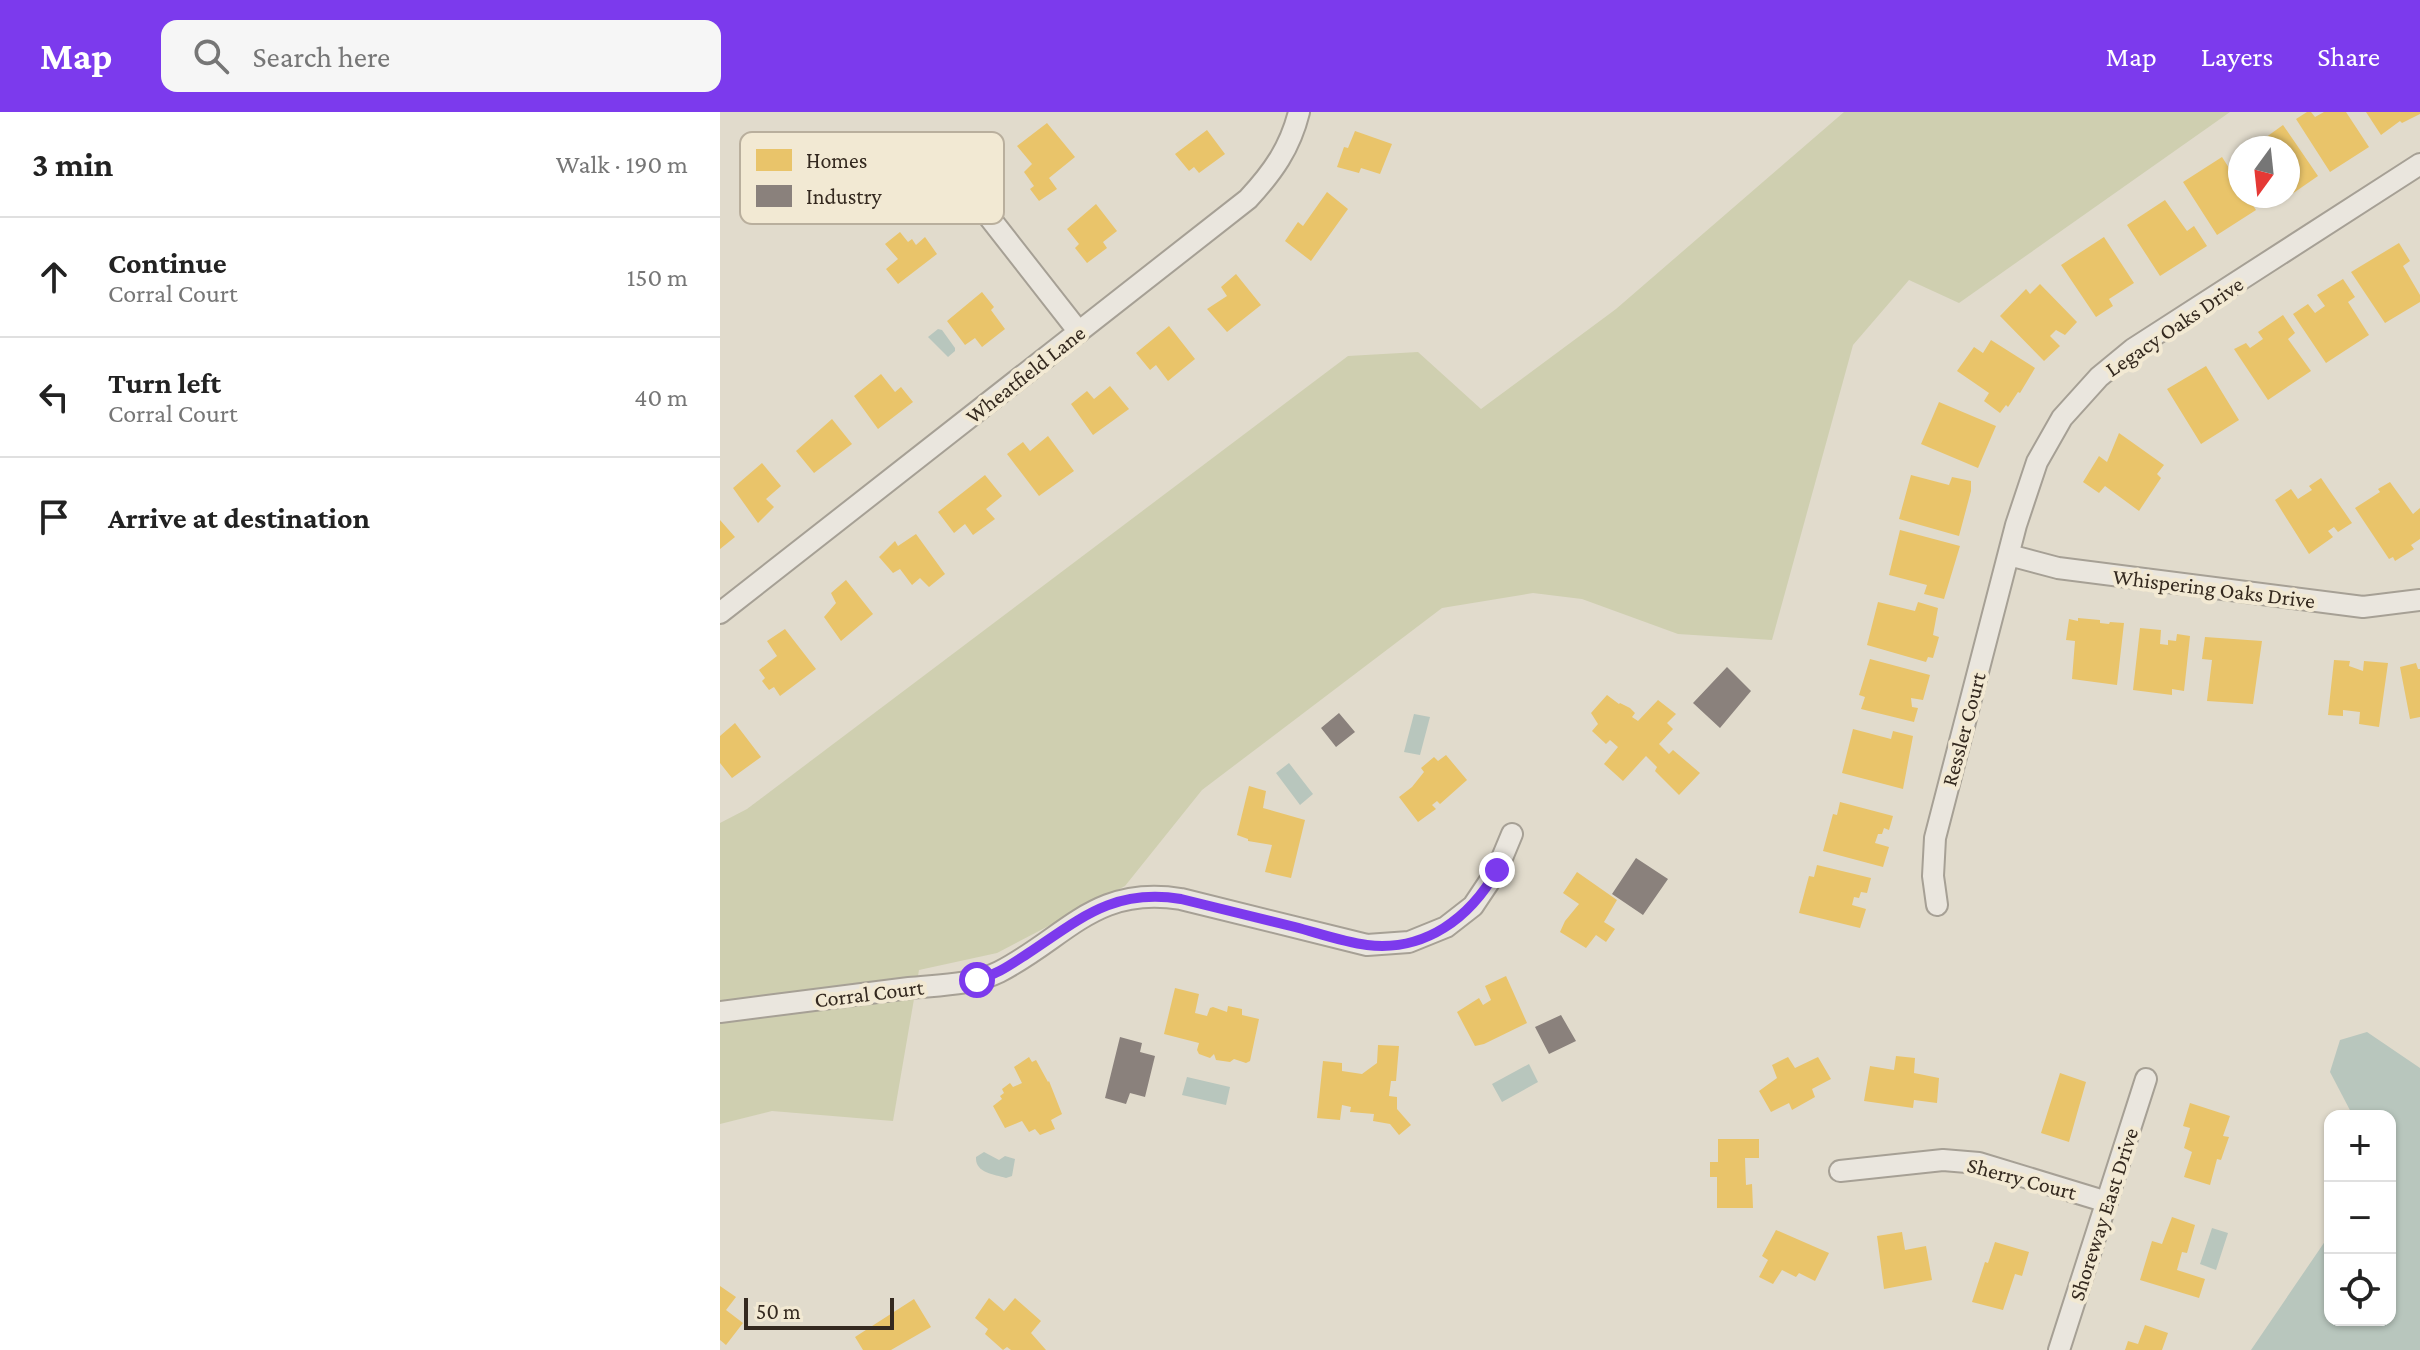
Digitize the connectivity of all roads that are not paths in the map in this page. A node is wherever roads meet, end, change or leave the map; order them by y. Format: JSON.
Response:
{"nodes":[{"id":1,"x":1299,"y":112,"type":"edge"},
{"id":2,"x":2420,"y":164,"type":"edge"},
{"id":3,"x":995,"y":224,"type":"edge"},
{"id":4,"x":1079,"y":332,"type":"junction"},
{"id":5,"x":2009,"y":555,"type":"junction"},
{"id":6,"x":2420,"y":600,"type":"edge"},
{"id":7,"x":720,"y":613,"type":"edge"},
{"id":8,"x":1512,"y":834,"type":"dead end"},
{"id":9,"x":1937,"y":905,"type":"dead end"},
{"id":10,"x":720,"y":1012,"type":"edge"},
{"id":11,"x":2146,"y":1079,"type":"dead end"},
{"id":12,"x":1840,"y":1171,"type":"dead end"},
{"id":13,"x":2107,"y":1202,"type":"junction"},
{"id":14,"x":2059,"y":1350,"type":"edge"}],
"edges":[{"from":1,"to":4,"type":"street","name":"Wheatfield Lane"},
{"from":2,"to":5,"type":"street","name":"Legacy Oaks Drive"},
{"from":3,"to":4,"type":"street"},
{"from":4,"to":7,"type":"street","name":"Wheatfield Lane"},
{"from":5,"to":6,"type":"street","name":"Whispering Oaks Drive"},
{"from":5,"to":9,"type":"street","name":"Ressler Court"},
{"from":8,"to":10,"type":"street","name":"Corral Court"},
{"from":11,"to":13,"type":"street","name":"Shoreway East Drive"},
{"from":12,"to":13,"type":"street","name":"Sherry Court"},
{"from":13,"to":14,"type":"street","name":"Shoreway East Drive"}]}
